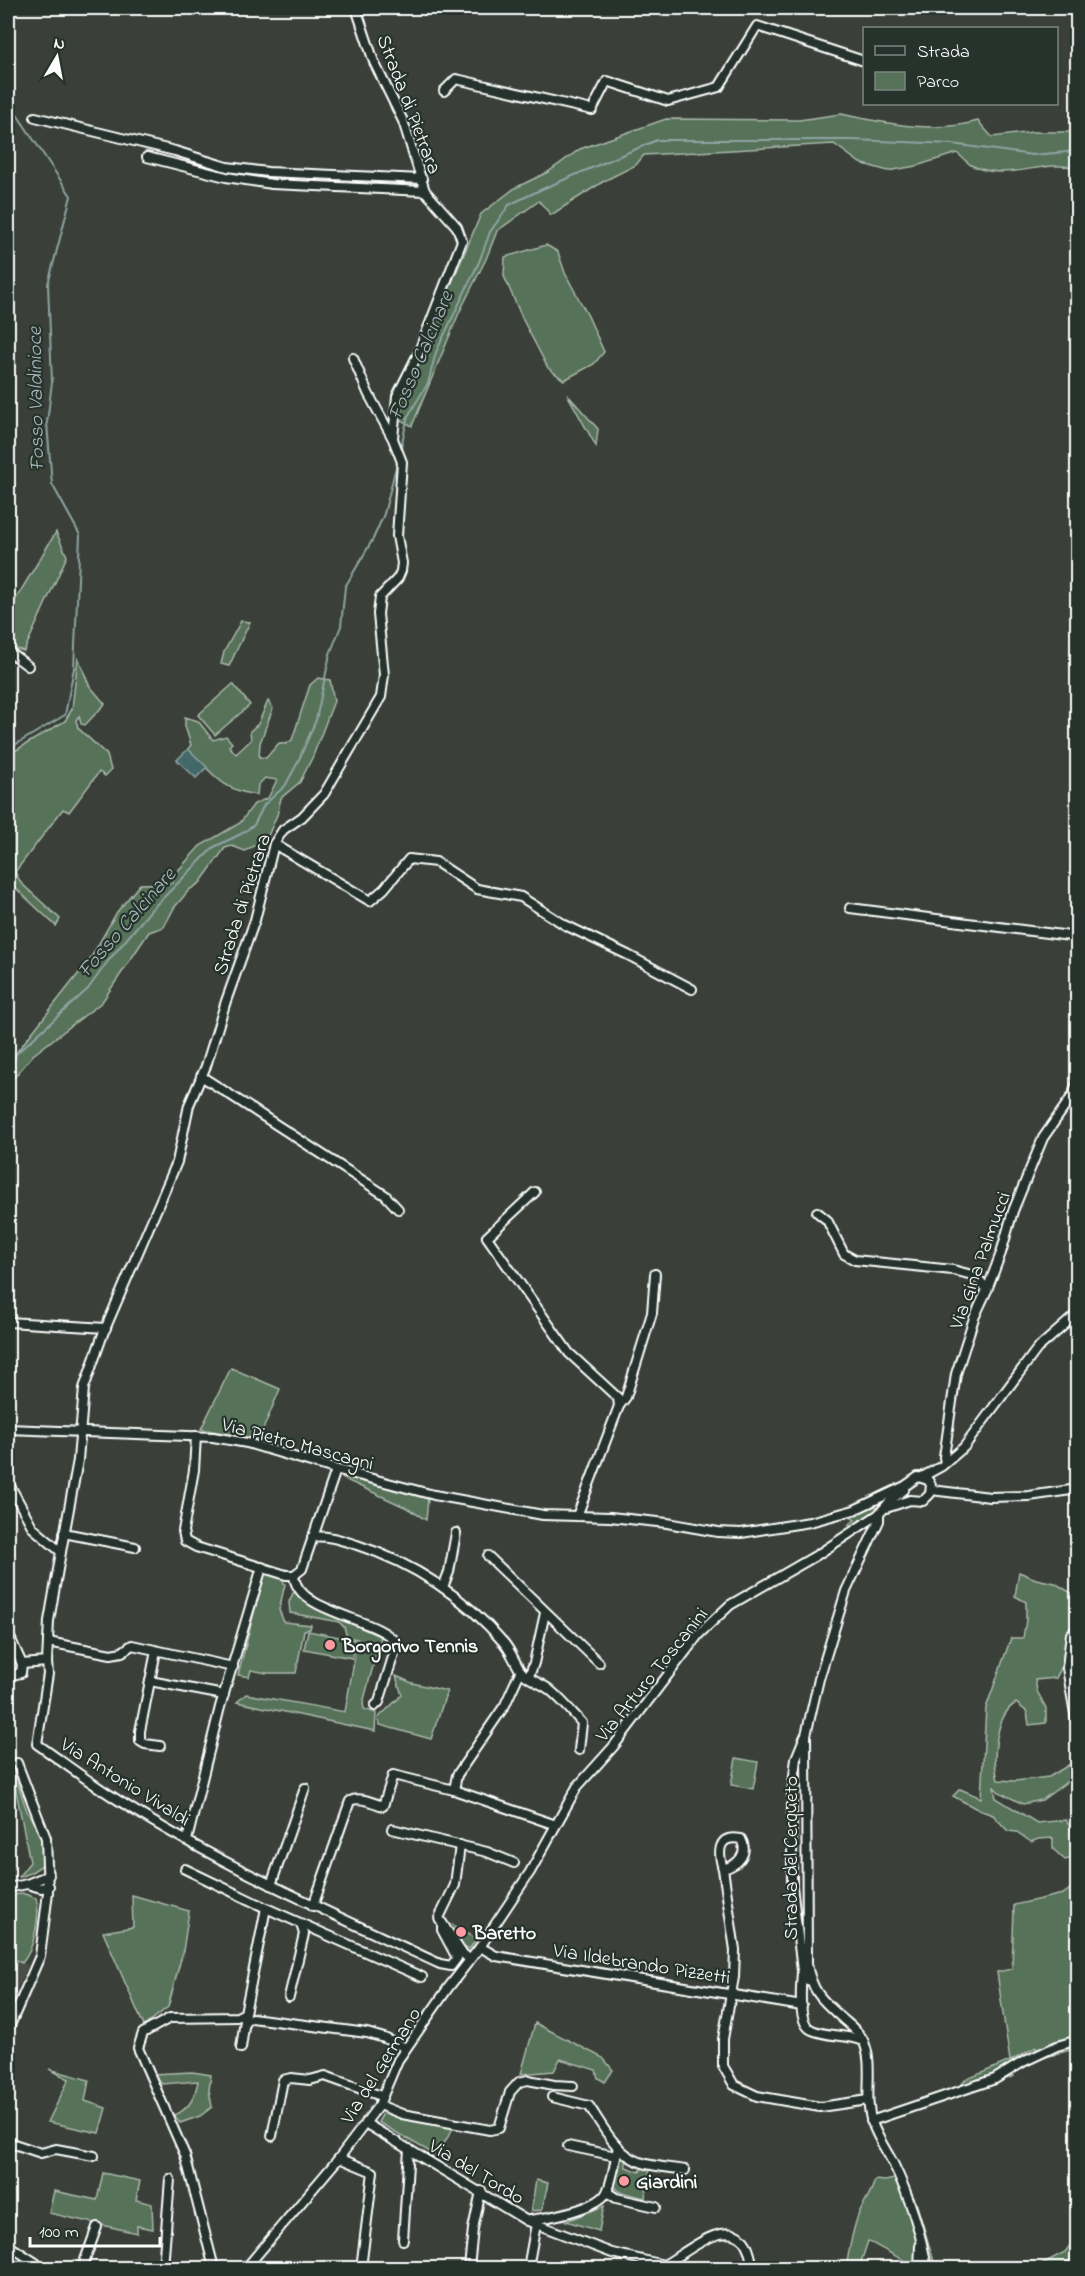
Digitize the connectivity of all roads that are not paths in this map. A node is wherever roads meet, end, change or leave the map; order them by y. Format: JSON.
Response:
{"nodes":[{"id":1,"x":356,"y":8,"type":"edge"},
{"id":2,"x":863,"y":61,"type":"edge"},
{"id":3,"x":444,"y":91,"type":"dead end"},
{"id":4,"x":35,"y":117,"type":"dead end"},
{"id":5,"x":147,"y":157,"type":"dead end"},
{"id":6,"x":422,"y":179,"type":"junction"},
{"id":7,"x":425,"y":191,"type":"junction"},
{"id":8,"x":353,"y":358,"type":"dead end"},
{"id":9,"x":393,"y":439,"type":"junction"},
{"id":10,"x":8,"y":651,"type":"edge"},
{"id":11,"x":28,"y":666,"type":"dead end"},
{"id":12,"x":274,"y":844,"type":"junction"},
{"id":13,"x":850,"y":908,"type":"dead end"},
{"id":14,"x":1077,"y":937,"type":"edge"},
{"id":15,"x":692,"y":989,"type":"dead end"},
{"id":16,"x":201,"y":1076,"type":"junction"},
{"id":17,"x":1077,"y":1079,"type":"edge"},
{"id":18,"x":535,"y":1192,"type":"dead end"},
{"id":19,"x":398,"y":1209,"type":"dead end"},
{"id":20,"x":817,"y":1212,"type":"dead end"},
{"id":21,"x":655,"y":1274,"type":"dead end"},
{"id":22,"x":987,"y":1290,"type":"junction"},
{"id":23,"x":1077,"y":1313,"type":"edge"},
{"id":24,"x":8,"y":1322,"type":"edge"},
{"id":25,"x":106,"y":1328,"type":"junction"},
{"id":26,"x":619,"y":1406,"type":"junction"},
{"id":27,"x":8,"y":1429,"type":"edge"},
{"id":28,"x":80,"y":1433,"type":"junction"},
{"id":29,"x":196,"y":1436,"type":"junction"},
{"id":30,"x":944,"y":1464,"type":"junction"},
{"id":31,"x":336,"y":1470,"type":"junction"},
{"id":32,"x":922,"y":1477,"type":"junction"},
{"id":33,"x":8,"y":1482,"type":"edge"},
{"id":34,"x":905,"y":1488,"type":"junction"},
{"id":35,"x":931,"y":1488,"type":"junction"},
{"id":36,"x":1077,"y":1489,"type":"edge"},
{"id":37,"x":881,"y":1497,"type":"junction"},
{"id":38,"x":893,"y":1498,"type":"junction"},
{"id":39,"x":907,"y":1501,"type":"junction"},
{"id":40,"x":882,"y":1511,"type":"junction"},
{"id":41,"x":577,"y":1516,"type":"junction"},
{"id":42,"x":64,"y":1533,"type":"junction"},
{"id":43,"x":456,"y":1533,"type":"dead end"},
{"id":44,"x":312,"y":1537,"type":"junction"},
{"id":45,"x":135,"y":1546,"type":"dead end"},
{"id":46,"x":61,"y":1552,"type":"junction"},
{"id":47,"x":488,"y":1556,"type":"dead end"},
{"id":48,"x":262,"y":1567,"type":"junction"},
{"id":49,"x":294,"y":1575,"type":"junction"},
{"id":50,"x":443,"y":1587,"type":"junction"},
{"id":51,"x":544,"y":1613,"type":"junction"},
{"id":52,"x":1077,"y":1628,"type":"edge"},
{"id":53,"x":8,"y":1633,"type":"edge"},
{"id":54,"x":48,"y":1642,"type":"junction"},
{"id":55,"x":156,"y":1651,"type":"junction"},
{"id":56,"x":47,"y":1662,"type":"junction"},
{"id":57,"x":599,"y":1663,"type":"dead end"},
{"id":58,"x":22,"y":1664,"type":"junction"},
{"id":59,"x":233,"y":1667,"type":"junction"},
{"id":60,"x":520,"y":1672,"type":"junction"},
{"id":61,"x":8,"y":1676,"type":"edge"},
{"id":62,"x":529,"y":1676,"type":"junction"},
{"id":63,"x":150,"y":1681,"type":"junction"},
{"id":64,"x":224,"y":1695,"type":"junction"},
{"id":65,"x":375,"y":1706,"type":"dead end"},
{"id":66,"x":1077,"y":1731,"type":"edge"},
{"id":67,"x":806,"y":1735,"type":"junction"},
{"id":68,"x":160,"y":1746,"type":"dead end"},
{"id":69,"x":579,"y":1750,"type":"dead end"},
{"id":70,"x":17,"y":1763,"type":"tunnel mouth"},
{"id":71,"x":305,"y":1788,"type":"dead end"},
{"id":72,"x":454,"y":1790,"type":"junction"},
{"id":73,"x":556,"y":1825,"type":"junction"},
{"id":74,"x":392,"y":1829,"type":"dead end"},
{"id":75,"x":187,"y":1840,"type":"junction"},
{"id":76,"x":460,"y":1845,"type":"junction"},
{"id":77,"x":514,"y":1863,"type":"dead end"},
{"id":78,"x":185,"y":1869,"type":"dead end"},
{"id":79,"x":723,"y":1869,"type":"dead end"},
{"id":80,"x":49,"y":1875,"type":"junction"},
{"id":81,"x":27,"y":1884,"type":"junction"},
{"id":82,"x":271,"y":1885,"type":"junction"},
{"id":83,"x":49,"y":1886,"type":"junction"},
{"id":84,"x":8,"y":1888,"type":"edge"},
{"id":85,"x":313,"y":1906,"type":"junction"},
{"id":86,"x":266,"y":1908,"type":"junction"},
{"id":87,"x":301,"y":1924,"type":"junction"},
{"id":88,"x":442,"y":1925,"type":"junction"},
{"id":89,"x":480,"y":1947,"type":"junction"},
{"id":90,"x":469,"y":1959,"type":"junction"},
{"id":91,"x":802,"y":1971,"type":"junction"},
{"id":92,"x":423,"y":1977,"type":"dead end"},
{"id":93,"x":810,"y":1981,"type":"junction"},
{"id":94,"x":730,"y":1994,"type":"junction"},
{"id":95,"x":289,"y":1997,"type":"dead end"},
{"id":96,"x":802,"y":2006,"type":"junction"},
{"id":97,"x":8,"y":2030,"type":"edge"},
{"id":98,"x":1077,"y":2040,"type":"edge"},
{"id":99,"x":864,"y":2042,"type":"junction"},
{"id":100,"x":241,"y":2048,"type":"dead end"},
{"id":101,"x":406,"y":2048,"type":"junction"},
{"id":102,"x":573,"y":2086,"type":"dead end"},
{"id":103,"x":552,"y":2097,"type":"dead end"},
{"id":104,"x":868,"y":2100,"type":"junction"},
{"id":105,"x":380,"y":2101,"type":"junction"},
{"id":106,"x":871,"y":2121,"type":"junction"},
{"id":107,"x":365,"y":2123,"type":"junction"},
{"id":108,"x":272,"y":2136,"type":"dead end"},
{"id":109,"x":8,"y":2142,"type":"edge"},
{"id":110,"x":568,"y":2146,"type":"dead end"},
{"id":111,"x":618,"y":2146,"type":"junction"},
{"id":112,"x":409,"y":2149,"type":"junction"},
{"id":113,"x":94,"y":2156,"type":"dead end"},
{"id":114,"x":616,"y":2156,"type":"junction"},
{"id":115,"x":339,"y":2158,"type":"junction"},
{"id":116,"x":685,"y":2170,"type":"dead end"},
{"id":117,"x":170,"y":2179,"type":"dead end"},
{"id":118,"x":481,"y":2191,"type":"junction"},
{"id":119,"x":607,"y":2192,"type":"junction"},
{"id":120,"x":656,"y":2207,"type":"dead end"},
{"id":121,"x":527,"y":2221,"type":"junction"},
{"id":122,"x":536,"y":2224,"type":"junction"},
{"id":123,"x":97,"y":2227,"type":"dead end"},
{"id":124,"x":921,"y":2238,"type":"junction"},
{"id":125,"x":403,"y":2240,"type":"dead end"},
{"id":126,"x":8,"y":2245,"type":"edge"},
{"id":127,"x":36,"y":2263,"type":"dead end"},
{"id":128,"x":82,"y":2268,"type":"edge"},
{"id":129,"x":163,"y":2268,"type":"edge"},
{"id":130,"x":214,"y":2268,"type":"edge"},
{"id":131,"x":246,"y":2268,"type":"edge"},
{"id":132,"x":361,"y":2268,"type":"edge"},
{"id":133,"x":469,"y":2268,"type":"edge"},
{"id":134,"x":528,"y":2268,"type":"edge"},
{"id":135,"x":753,"y":2268,"type":"edge"},
{"id":136,"x":919,"y":2268,"type":"edge"},
{"id":137,"x":927,"y":2268,"type":"edge"}],
"edges":[{"from":1,"to":6,"type":"street","name":"Strada di Pietrara"},
{"from":2,"to":3,"type":"street"},
{"from":4,"to":6,"type":"street"},
{"from":5,"to":7,"type":"street"},
{"from":6,"to":7,"type":"street","name":"Strada di Pietrara"},
{"from":7,"to":9,"type":"street","name":"Strada di Pietrara"},
{"from":8,"to":9,"type":"street","name":"Strada di Pietrara"},
{"from":9,"to":12,"type":"street","name":"Strada di Pietrara"},
{"from":10,"to":11,"type":"street"},
{"from":12,"to":15,"type":"street"},
{"from":12,"to":16,"type":"street","name":"Strada di Pietrara"},
{"from":13,"to":14,"type":"street"},
{"from":16,"to":19,"type":"street"},
{"from":16,"to":25,"type":"street","name":"Strada di Pietrara"},
{"from":17,"to":22,"type":"street","name":"Via Gina Palmucci"},
{"from":18,"to":26,"type":"street"},
{"from":20,"to":22,"type":"street"},
{"from":21,"to":26,"type":"street"},
{"from":22,"to":30,"type":"street","name":"Via Gina Palmucci"},
{"from":23,"to":30,"type":"street"},
{"from":24,"to":25,"type":"street"},
{"from":25,"to":28,"type":"street","name":"Strada di Pietrara"},
{"from":26,"to":41,"type":"street"},
{"from":27,"to":28,"type":"street","name":"Via Pietro Mascagni"},
{"from":28,"to":29,"type":"street","name":"Via Pietro Mascagni"},
{"from":28,"to":42,"type":"street","name":"Via Antonio Vivaldi"},
{"from":29,"to":31,"type":"street","name":"Via Pietro Mascagni"},
{"from":29,"to":48,"type":"street"},
{"from":30,"to":32,"type":"street"},
{"from":30,"to":35,"type":"street"},
{"from":31,"to":41,"type":"street","name":"Via Pietro Mascagni"},
{"from":31,"to":44,"type":"street"},
{"from":32,"to":34,"type":"street"},
{"from":32,"to":35,"type":"street"},
{"from":33,"to":46,"type":"street"},
{"from":34,"to":37,"type":"street","name":"Via Pietro Mascagni"},
{"from":34,"to":38,"type":"street","name":"Via Arturo Toscanini"},
{"from":34,"to":39,"type":"street"},
{"from":35,"to":36,"type":"street"},
{"from":35,"to":39,"type":"street"},
{"from":37,"to":38,"type":"street"},
{"from":37,"to":41,"type":"street","name":"Via Pietro Mascagni"},
{"from":38,"to":39,"type":"street"},
{"from":38,"to":40,"type":"street","name":"Via Arturo Toscanini"},
{"from":39,"to":40,"type":"street","name":"Via Arturo Toscanini"},
{"from":40,"to":67,"type":"street","name":"Strada del Cerqueto"},
{"from":40,"to":73,"type":"street","name":"Via Arturo Toscanini"},
{"from":42,"to":45,"type":"street"},
{"from":42,"to":46,"type":"street","name":"Via Antonio Vivaldi"},
{"from":43,"to":50,"type":"street"},
{"from":44,"to":49,"type":"street"},
{"from":44,"to":50,"type":"street"},
{"from":46,"to":54,"type":"street","name":"Via Antonio Vivaldi"},
{"from":47,"to":51,"type":"street"},
{"from":48,"to":49,"type":"street"},
{"from":48,"to":59,"type":"street"},
{"from":49,"to":65,"type":"street"},
{"from":50,"to":60,"type":"street"},
{"from":51,"to":57,"type":"street"},
{"from":51,"to":62,"type":"street"},
{"from":52,"to":66,"type":"street"},
{"from":53,"to":58,"type":"street"},
{"from":54,"to":55,"type":"street"},
{"from":54,"to":56,"type":"street","name":"Via Antonio Vivaldi"},
{"from":55,"to":59,"type":"street"},
{"from":55,"to":63,"type":"street"},
{"from":56,"to":58,"type":"street"},
{"from":56,"to":75,"type":"street","name":"Via Antonio Vivaldi"},
{"from":58,"to":61,"type":"street"},
{"from":59,"to":64,"type":"street"},
{"from":60,"to":62,"type":"street"},
{"from":60,"to":72,"type":"street"},
{"from":62,"to":69,"type":"street"},
{"from":63,"to":64,"type":"street"},
{"from":63,"to":68,"type":"street"},
{"from":64,"to":75,"type":"street"},
{"from":67,"to":91,"type":"street","name":"Strada del Cerqueto"},
{"from":67,"to":93,"type":"street","name":"Strada del Cerqueto"},
{"from":70,"to":80,"type":"street"},
{"from":71,"to":82,"type":"street"},
{"from":72,"to":73,"type":"street"},
{"from":72,"to":85,"type":"street"},
{"from":73,"to":89,"type":"street","name":"Via Arturo Toscanini"},
{"from":74,"to":76,"type":"street"},
{"from":75,"to":82,"type":"street","name":"Via Antonio Vivaldi"},
{"from":76,"to":77,"type":"street"},
{"from":76,"to":88,"type":"street"},
{"from":78,"to":86,"type":"street"},
{"from":79,"to":94,"type":"street"},
{"from":80,"to":81,"type":"street"},
{"from":80,"to":83,"type":"street"},
{"from":81,"to":83,"type":"street"},
{"from":81,"to":84,"type":"street"},
{"from":82,"to":85,"type":"street","name":"Via Antonio Vivaldi"},
{"from":83,"to":97,"type":"street"},
{"from":85,"to":88,"type":"street","name":"Via Antonio Vivaldi"},
{"from":86,"to":87,"type":"street"},
{"from":86,"to":130,"type":"street"},
{"from":87,"to":92,"type":"street"},
{"from":87,"to":95,"type":"street"},
{"from":88,"to":90,"type":"street"},
{"from":89,"to":90,"type":"street","name":"Via Arturo Toscanini"},
{"from":89,"to":94,"type":"street","name":"Via Ildebrando Pizzetti"},
{"from":90,"to":101,"type":"street","name":"Via del Germano"},
{"from":91,"to":93,"type":"street"},
{"from":91,"to":96,"type":"street","name":"Strada del Cerqueto"},
{"from":93,"to":99,"type":"street"},
{"from":94,"to":96,"type":"street","name":"Via Ildebrando Pizzetti"},
{"from":94,"to":104,"type":"street"},
{"from":96,"to":99,"type":"street","name":"Strada del Cerqueto"},
{"from":98,"to":106,"type":"street"},
{"from":99,"to":104,"type":"street"},
{"from":100,"to":101,"type":"street"},
{"from":101,"to":105,"type":"street","name":"Via del Germano"},
{"from":102,"to":105,"type":"street"},
{"from":103,"to":111,"type":"street"},
{"from":104,"to":106,"type":"street"},
{"from":105,"to":107,"type":"street","name":"Via del Germano"},
{"from":105,"to":108,"type":"street"},
{"from":106,"to":124,"type":"street"},
{"from":107,"to":112,"type":"street","name":"Via del Tordo"},
{"from":107,"to":115,"type":"street","name":"Via del Germano"},
{"from":109,"to":113,"type":"street"},
{"from":110,"to":114,"type":"street"},
{"from":111,"to":114,"type":"street"},
{"from":111,"to":116,"type":"street"},
{"from":112,"to":118,"type":"street","name":"Via del Tordo"},
{"from":112,"to":125,"type":"street","name":"Via del Tordo"},
{"from":114,"to":119,"type":"street"},
{"from":115,"to":131,"type":"street","name":"Via del Germano"},
{"from":115,"to":132,"type":"street"},
{"from":117,"to":129,"type":"street"},
{"from":118,"to":121,"type":"street","name":"Via del Tordo"},
{"from":118,"to":133,"type":"street"},
{"from":119,"to":120,"type":"street"},
{"from":119,"to":121,"type":"street","name":"Via del Tordo"},
{"from":121,"to":122,"type":"street","name":"Via del Tordo"},
{"from":122,"to":134,"type":"street","name":"Via del Tordo"},
{"from":122,"to":135,"type":"street","name":"Via del Tordo"},
{"from":123,"to":128,"type":"street"},
{"from":124,"to":136,"type":"street"},
{"from":124,"to":137,"type":"street"},
{"from":126,"to":127,"type":"street"}]}
